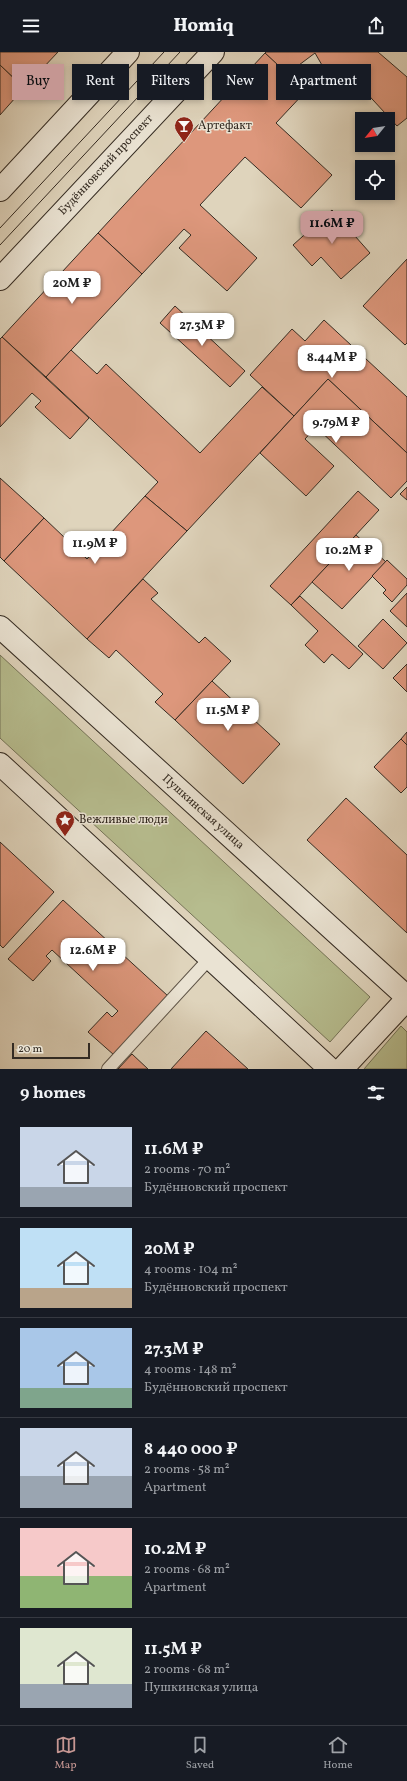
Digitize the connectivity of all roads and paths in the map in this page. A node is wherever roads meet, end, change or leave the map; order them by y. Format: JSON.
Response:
{"nodes":[{"id":1,"x":128,"y":52,"type":"edge"},
{"id":2,"x":213,"y":52,"type":"edge"},
{"id":3,"x":0,"y":190,"type":"edge"},
{"id":4,"x":0,"y":279,"type":"edge"},
{"id":5,"x":0,"y":627,"type":"edge"},
{"id":6,"x":0,"y":764,"type":"edge"},
{"id":7,"x":210,"y":958,"type":"junction"},
{"id":8,"x":407,"y":998,"type":"edge"},
{"id":9,"x":108,"y":1069,"type":"edge"},
{"id":10,"x":330,"y":1069,"type":"edge"},
{"id":11,"x":342,"y":1069,"type":"edge"}],
"edges":[{"from":1,"to":3,"type":"street"},
{"from":2,"to":4,"type":"street","name":"Будённовский проспект"},
{"from":5,"to":8,"type":"street","name":"Пушкинская улица"},
{"from":6,"to":7,"type":"street"},
{"from":7,"to":9,"type":"lane"},
{"from":7,"to":10,"type":"street"},
{"from":8,"to":11,"type":"street"}]}
